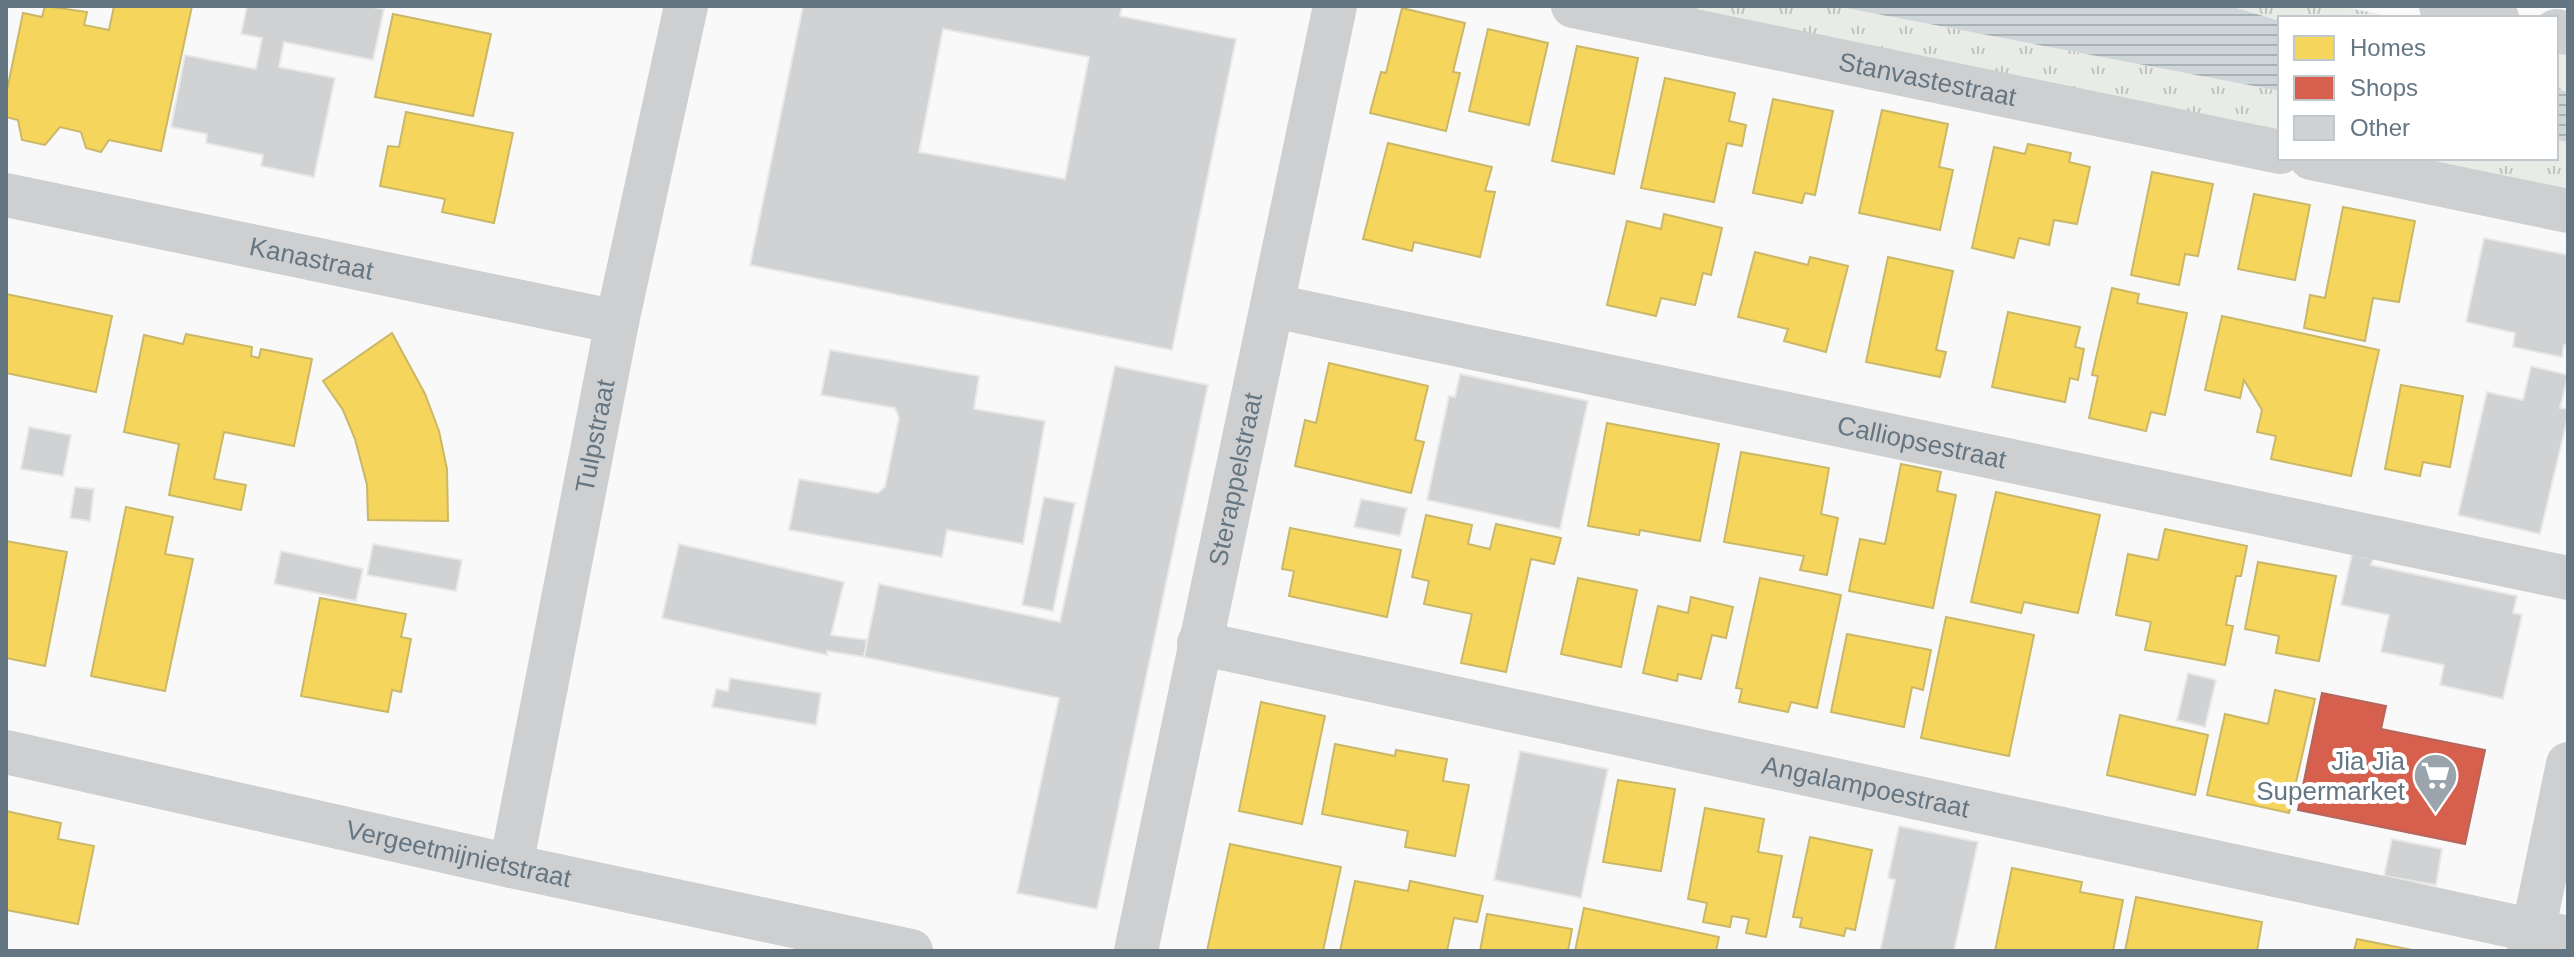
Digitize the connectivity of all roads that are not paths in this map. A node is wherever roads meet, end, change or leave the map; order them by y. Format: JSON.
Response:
{"nodes":[{"id":1,"x":686,"y":6,"type":"edge"},
{"id":2,"x":1335,"y":6,"type":"edge"},
{"id":3,"x":1573,"y":6,"type":"edge"},
{"id":4,"x":2441,"y":6,"type":"edge"},
{"id":5,"x":2488,"y":16,"type":"edge"},
{"id":6,"x":2278,"y":152,"type":"edge"},
{"id":7,"x":2321,"y":160,"type":"edge"},
{"id":8,"x":6,"y":195,"type":"edge"},
{"id":9,"x":2568,"y":211,"type":"edge"},
{"id":10,"x":1274,"y":306,"type":"junction"},
{"id":11,"x":617,"y":322,"type":"junction"},
{"id":12,"x":2568,"y":578,"type":"edge"},
{"id":13,"x":1199,"y":643,"type":"junction"},
{"id":14,"x":6,"y":752,"type":"edge"},
{"id":15,"x":2568,"y":764,"type":"edge"},
{"id":16,"x":511,"y":866,"type":"junction"},
{"id":17,"x":2544,"y":940,"type":"edge"},
{"id":18,"x":911,"y":951,"type":"edge"},
{"id":19,"x":1136,"y":951,"type":"edge"}],
"edges":[{"from":1,"to":11,"type":"street","name":"Tulpstraat"},
{"from":2,"to":10,"type":"street","name":"Sterappelstraat"},
{"from":3,"to":6,"type":"street","name":"Stanvastestraat"},
{"from":4,"to":5,"type":"street"},
{"from":7,"to":9,"type":"street"},
{"from":8,"to":11,"type":"street","name":"Kanastraat"},
{"from":10,"to":12,"type":"street","name":"Calliopsestraat"},
{"from":10,"to":13,"type":"street","name":"Sterappelstraat"},
{"from":11,"to":16,"type":"street","name":"Tulpstraat"},
{"from":13,"to":17,"type":"street","name":"Angalampoestraat"},
{"from":13,"to":19,"type":"street","name":"Sterappelstraat"},
{"from":14,"to":16,"type":"street","name":"Vergeetmijnietstraat"},
{"from":15,"to":17,"type":"street"},
{"from":16,"to":18,"type":"street","name":"Vergeetmijnietstraat"}]}
